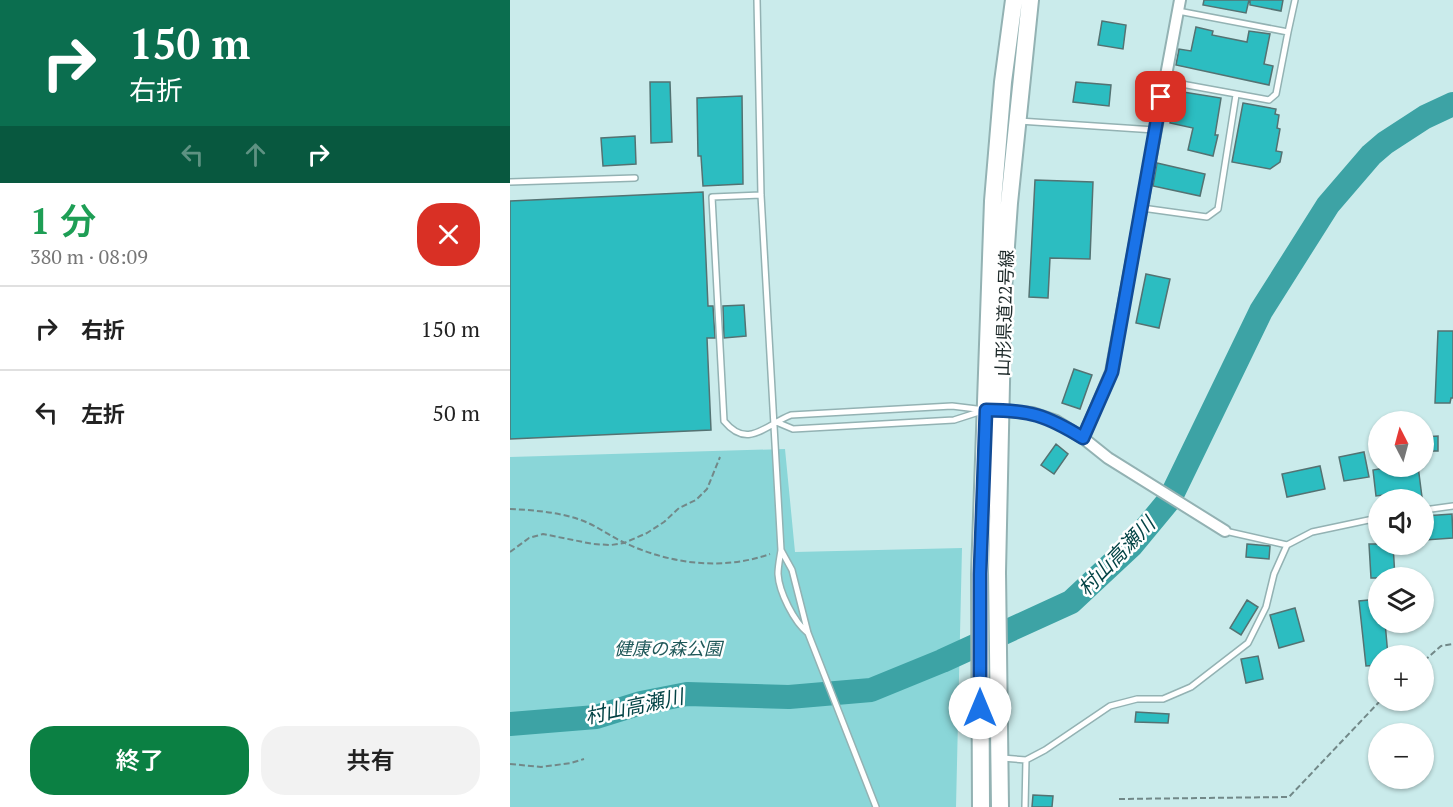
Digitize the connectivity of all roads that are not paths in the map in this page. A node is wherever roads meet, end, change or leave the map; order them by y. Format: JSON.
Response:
{"nodes":[{"id":1,"x":757,"y":0,"type":"edge"},
{"id":2,"x":1014,"y":0,"type":"edge"},
{"id":3,"x":1030,"y":0,"type":"edge"},
{"id":4,"x":1295,"y":0,"type":"edge"},
{"id":5,"x":1179,"y":5,"type":"edge"},
{"id":6,"x":1288,"y":32,"type":"junction"},
{"id":7,"x":1164,"y":81,"type":"junction"},
{"id":8,"x":1236,"y":95,"type":"junction"},
{"id":9,"x":1018,"y":121,"type":"junction"},
{"id":10,"x":1155,"y":130,"type":"junction"},
{"id":11,"x":635,"y":178,"type":"dead end"},
{"id":12,"x":510,"y":182,"type":"edge"},
{"id":13,"x":761,"y":195,"type":"junction"},
{"id":14,"x":1142,"y":208,"type":"junction"},
{"id":15,"x":993,"y":410,"type":"junction"},
{"id":16,"x":774,"y":421,"type":"junction"},
{"id":17,"x":1083,"y":438,"type":"junction"},
{"id":18,"x":1453,"y":506,"type":"edge"},
{"id":19,"x":1434,"y":509,"type":"edge"},
{"id":20,"x":1368,"y":520,"type":"edge"},
{"id":21,"x":1225,"y":531,"type":"joint"},
{"id":22,"x":1287,"y":545,"type":"junction"},
{"id":23,"x":781,"y":550,"type":"junction"},
{"id":24,"x":988,"y":573,"type":"junction"},
{"id":25,"x":808,"y":633,"type":"junction"},
{"id":26,"x":1000,"y":758,"type":"junction"},
{"id":27,"x":1026,"y":760,"type":"junction"},
{"id":28,"x":876,"y":807,"type":"edge"},
{"id":29,"x":981,"y":807,"type":"edge"},
{"id":30,"x":1000,"y":807,"type":"edge"},
{"id":31,"x":1025,"y":807,"type":"edge"}],
"edges":[{"from":1,"to":13,"type":"lane"},
{"from":2,"to":15,"type":"main road","name":"山形県道22号線"},
{"from":3,"to":9,"type":"main road","name":"山形県道22号線"},
{"from":4,"to":6,"type":"lane"},
{"from":5,"to":6,"type":"lane"},
{"from":5,"to":7,"type":"street"},
{"from":6,"to":8,"type":"lane"},
{"from":7,"to":8,"type":"lane"},
{"from":7,"to":10,"type":"street"},
{"from":8,"to":14,"type":"lane"},
{"from":9,"to":10,"type":"lane"},
{"from":9,"to":15,"type":"main road","name":"山形県道22号線"},
{"from":10,"to":14,"type":"street"},
{"from":11,"to":12,"type":"lane"},
{"from":13,"to":16,"type":"lane"},
{"from":13,"to":16,"type":"lane"},
{"from":14,"to":17,"type":"street"},
{"from":15,"to":16,"type":"lane"},
{"from":15,"to":16,"type":"lane"},
{"from":15,"to":17,"type":"street"},
{"from":15,"to":24,"type":"main road","name":"山形県道22号線"},
{"from":16,"to":23,"type":"lane"},
{"from":17,"to":21,"type":"street"},
{"from":18,"to":19,"type":"lane"},
{"from":20,"to":22,"type":"lane"},
{"from":21,"to":22,"type":"lane"},
{"from":22,"to":27,"type":"lane"},
{"from":23,"to":25,"type":"lane"},
{"from":23,"to":25,"type":"lane"},
{"from":24,"to":26,"type":"main road","name":"山形県道22号線"},
{"from":24,"to":29,"type":"main road","name":"山形県道22号線"},
{"from":25,"to":28,"type":"lane"},
{"from":26,"to":27,"type":"lane"},
{"from":26,"to":30,"type":"main road","name":"山形県道22号線"},
{"from":27,"to":31,"type":"lane"}]}
